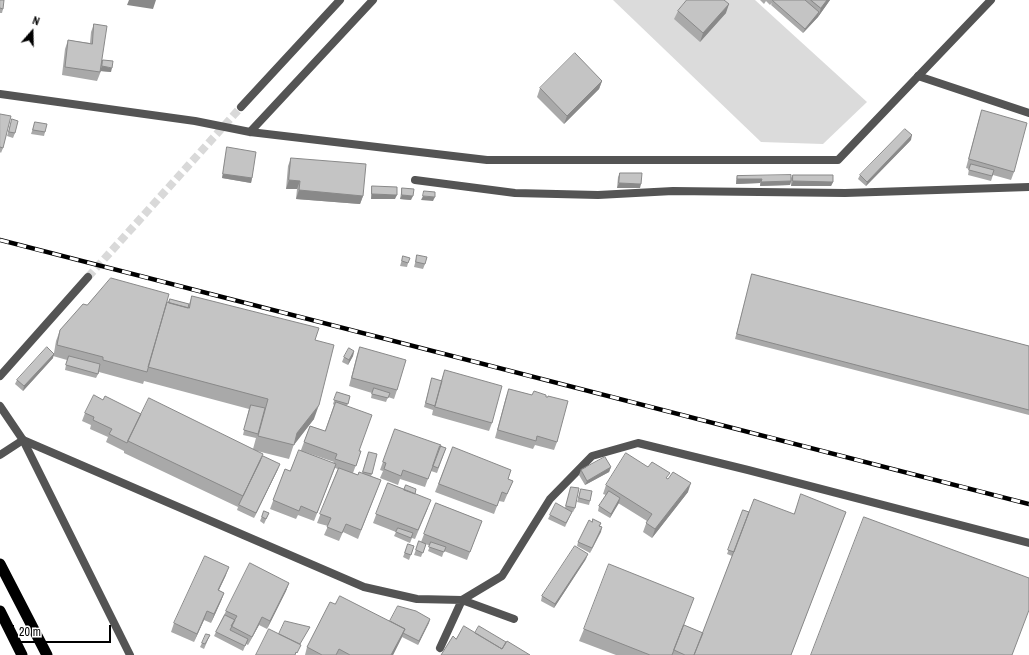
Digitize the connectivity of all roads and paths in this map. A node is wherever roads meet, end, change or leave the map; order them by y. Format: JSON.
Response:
{"nodes":[{"id":1,"x":340,"y":0,"type":"edge"},
{"id":2,"x":373,"y":0,"type":"edge"},
{"id":3,"x":991,"y":0,"type":"edge"},
{"id":4,"x":918,"y":76,"type":"junction"},
{"id":5,"x":0,"y":94,"type":"edge"},
{"id":6,"x":241,"y":107,"type":"tunnel mouth"},
{"id":7,"x":1029,"y":113,"type":"edge"},
{"id":8,"x":250,"y":132,"type":"junction"},
{"id":9,"x":416,"y":180,"type":"dead end"},
{"id":10,"x":1029,"y":187,"type":"edge"},
{"id":11,"x":88,"y":278,"type":"tunnel mouth"},
{"id":12,"x":0,"y":376,"type":"edge"},
{"id":13,"x":0,"y":406,"type":"edge"},
{"id":14,"x":23,"y":440,"type":"junction"},
{"id":15,"x":0,"y":455,"type":"edge"},
{"id":16,"x":1029,"y":543,"type":"edge"},
{"id":17,"x":0,"y":564,"type":"edge"},
{"id":18,"x":462,"y":600,"type":"junction"},
{"id":19,"x":0,"y":611,"type":"edge"},
{"id":20,"x":514,"y":619,"type":"dead end"},
{"id":21,"x":440,"y":648,"type":"dead end"},
{"id":22,"x":22,"y":655,"type":"edge"},
{"id":23,"x":47,"y":655,"type":"edge"},
{"id":24,"x":130,"y":655,"type":"edge"}],
"edges":[{"from":1,"to":6,"type":"street"},
{"from":2,"to":8,"type":"street"},
{"from":3,"to":4,"type":"street"},
{"from":4,"to":7,"type":"street"},
{"from":4,"to":8,"type":"street"},
{"from":5,"to":8,"type":"street"},
{"from":9,"to":10,"type":"street"},
{"from":11,"to":12,"type":"street"},
{"from":13,"to":14,"type":"street"},
{"from":14,"to":15,"type":"street"},
{"from":14,"to":18,"type":"street"},
{"from":14,"to":24,"type":"street"},
{"from":16,"to":18,"type":"street"},
{"from":17,"to":23,"type":"highway"},
{"from":18,"to":20,"type":"street"},
{"from":18,"to":21,"type":"street"},
{"from":19,"to":22,"type":"highway"}]}
